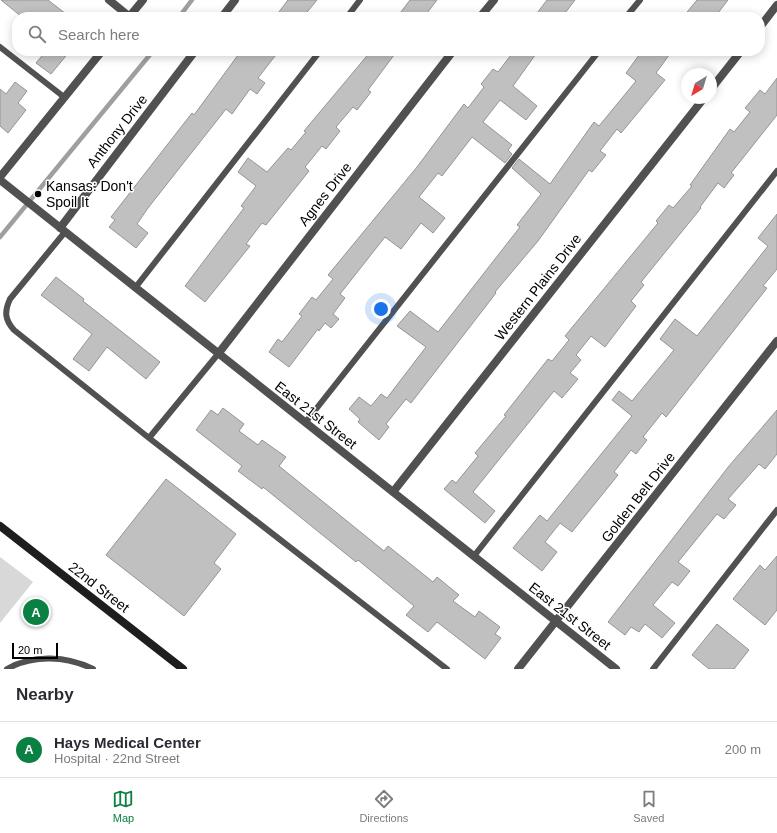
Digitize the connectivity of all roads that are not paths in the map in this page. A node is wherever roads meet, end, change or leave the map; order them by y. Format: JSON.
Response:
{"nodes":[{"id":1,"x":109,"y":0,"type":"edge"},
{"id":2,"x":143,"y":0,"type":"edge"},
{"id":3,"x":235,"y":0,"type":"edge"},
{"id":4,"x":360,"y":0,"type":"edge"},
{"id":5,"x":494,"y":0,"type":"edge"},
{"id":6,"x":640,"y":0,"type":"edge"},
{"id":7,"x":777,"y":5,"type":"edge"},
{"id":8,"x":124,"y":12,"type":"edge"},
{"id":9,"x":134,"y":12,"type":"edge"},
{"id":10,"x":226,"y":12,"type":"edge"},
{"id":11,"x":351,"y":12,"type":"edge"},
{"id":12,"x":484,"y":12,"type":"edge"},
{"id":13,"x":630,"y":12,"type":"edge"},
{"id":14,"x":765,"y":21,"type":"edge"},
{"id":15,"x":0,"y":47,"type":"edge"},
{"id":16,"x":98,"y":56,"type":"edge"},
{"id":17,"x":191,"y":56,"type":"edge"},
{"id":18,"x":316,"y":56,"type":"edge"},
{"id":19,"x":450,"y":56,"type":"edge"},
{"id":20,"x":595,"y":56,"type":"edge"},
{"id":21,"x":737,"y":56,"type":"edge"},
{"id":22,"x":717,"y":81,"type":"edge"},
{"id":23,"x":64,"y":97,"type":"junction"},
{"id":24,"x":699,"y":104,"type":"edge"},
{"id":25,"x":777,"y":171,"type":"edge"},
{"id":26,"x":0,"y":178,"type":"edge"},
{"id":27,"x":63,"y":230,"type":"junction"},
{"id":28,"x":135,"y":288,"type":"junction"},
{"id":29,"x":777,"y":341,"type":"edge"},
{"id":30,"x":218,"y":354,"type":"junction"},
{"id":31,"x":306,"y":423,"type":"junction"},
{"id":32,"x":149,"y":438,"type":"junction"},
{"id":33,"x":393,"y":492,"type":"junction"},
{"id":34,"x":777,"y":510,"type":"edge"},
{"id":35,"x":0,"y":526,"type":"edge"},
{"id":36,"x":474,"y":556,"type":"junction"},
{"id":37,"x":556,"y":622,"type":"junction"},
{"id":38,"x":7,"y":669,"type":"edge"},
{"id":39,"x":93,"y":669,"type":"edge"},
{"id":40,"x":183,"y":669,"type":"edge"},
{"id":41,"x":447,"y":669,"type":"edge"},
{"id":42,"x":518,"y":669,"type":"edge"},
{"id":43,"x":616,"y":669,"type":"edge"},
{"id":44,"x":653,"y":669,"type":"edge"}],
"edges":[{"from":1,"to":8,"type":"street"},
{"from":2,"to":9,"type":"street"},
{"from":3,"to":10,"type":"street"},
{"from":4,"to":11,"type":"lane"},
{"from":5,"to":12,"type":"street"},
{"from":6,"to":13,"type":"lane"},
{"from":7,"to":14,"type":"street"},
{"from":15,"to":23,"type":"lane"},
{"from":16,"to":23,"type":"street"},
{"from":17,"to":27,"type":"street","name":"Anthony Drive"},
{"from":18,"to":28,"type":"lane"},
{"from":19,"to":30,"type":"street","name":"Agnes Drive"},
{"from":20,"to":31,"type":"lane"},
{"from":21,"to":22,"type":"street"},
{"from":23,"to":26,"type":"street"},
{"from":24,"to":33,"type":"street","name":"Western Plains Drive"},
{"from":25,"to":36,"type":"lane"},
{"from":26,"to":27,"type":"street","name":"East 21st Street"},
{"from":27,"to":28,"type":"street","name":"East 21st Street"},
{"from":27,"to":32,"type":"lane"},
{"from":28,"to":30,"type":"street","name":"East 21st Street"},
{"from":29,"to":37,"type":"street","name":"Golden Belt Drive"},
{"from":30,"to":31,"type":"street","name":"East 21st Street"},
{"from":30,"to":32,"type":"lane"},
{"from":31,"to":33,"type":"street","name":"East 21st Street"},
{"from":32,"to":41,"type":"lane"},
{"from":33,"to":36,"type":"street","name":"East 21st Street"},
{"from":34,"to":44,"type":"lane"},
{"from":35,"to":40,"type":"street","name":"22nd Street"},
{"from":36,"to":37,"type":"street","name":"East 21st Street"},
{"from":37,"to":42,"type":"street","name":"Golden Belt Drive"},
{"from":37,"to":43,"type":"street","name":"East 21st Street"},
{"from":38,"to":39,"type":"lane"}]}
